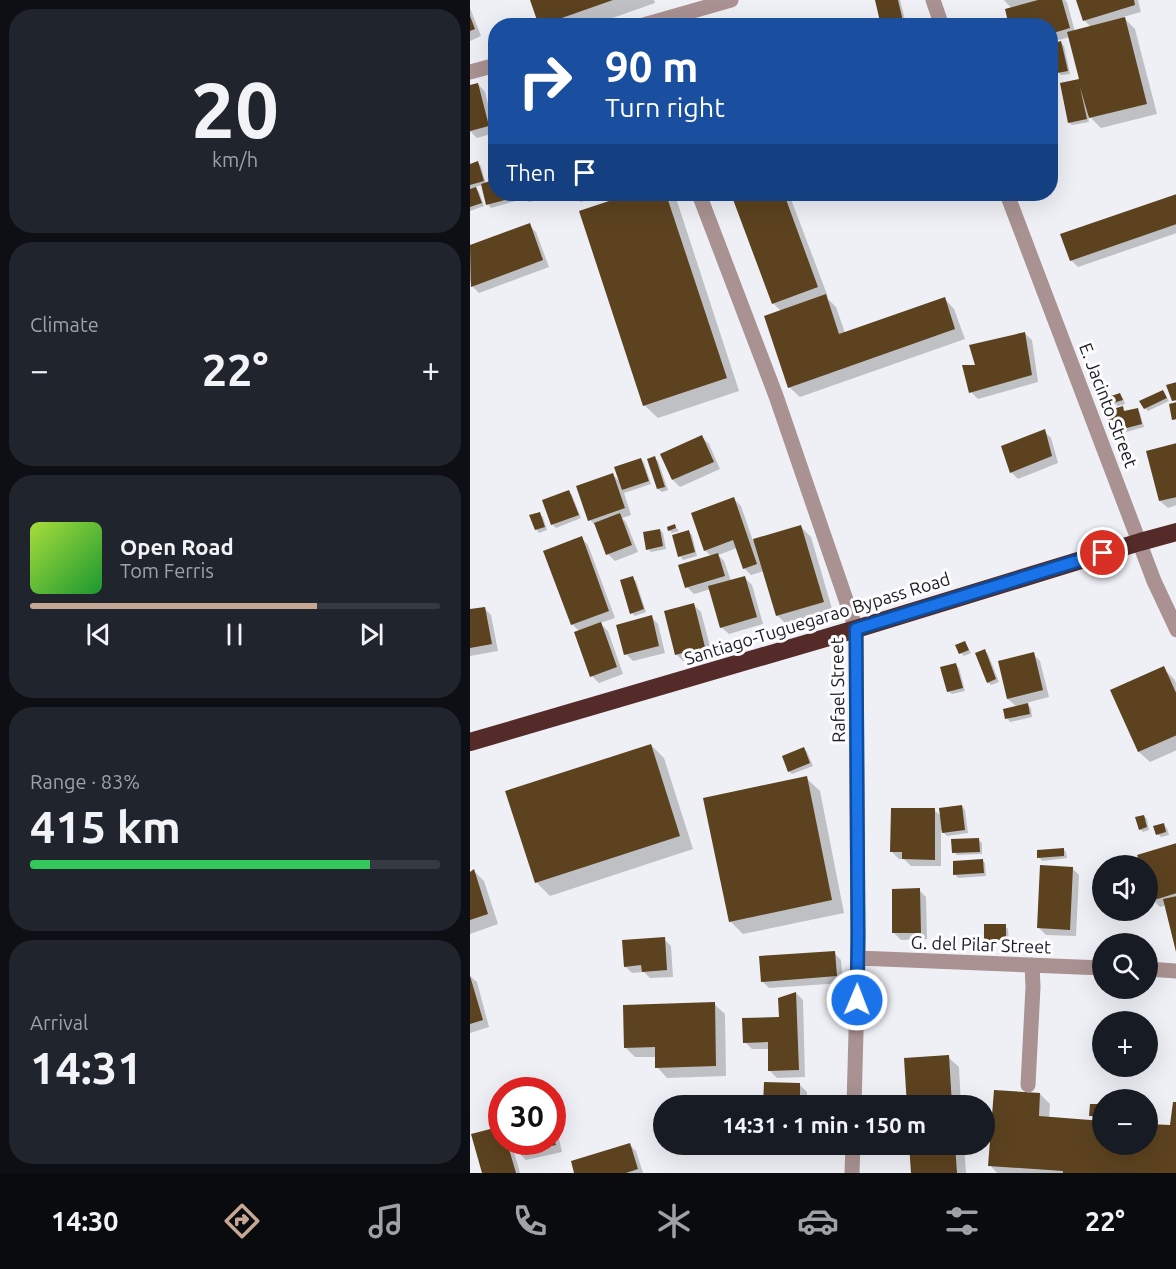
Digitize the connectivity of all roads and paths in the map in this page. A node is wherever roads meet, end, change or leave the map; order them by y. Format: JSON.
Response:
{"nodes":[{"id":1,"x":731,"y":0,"type":"edge"},
{"id":2,"x":933,"y":0,"type":"edge"},
{"id":3,"x":668,"y":18,"type":"edge"},
{"id":4,"x":939,"y":18,"type":"edge"},
{"id":5,"x":488,"y":67,"type":"edge"},
{"id":6,"x":470,"y":72,"type":"edge"},
{"id":7,"x":702,"y":201,"type":"edge"},
{"id":8,"x":1010,"y":201,"type":"edge"},
{"id":9,"x":1176,"y":532,"type":"edge"},
{"id":10,"x":1140,"y":542,"type":"junction"},
{"id":11,"x":856,"y":629,"type":"junction"},
{"id":12,"x":1176,"y":630,"type":"edge"},
{"id":13,"x":470,"y":742,"type":"edge"},
{"id":14,"x":858,"y":958,"type":"junction"},
{"id":15,"x":1032,"y":965,"type":"junction"},
{"id":16,"x":1092,"y":968,"type":"edge"},
{"id":17,"x":1158,"y":969,"type":"edge"},
{"id":18,"x":1176,"y":970,"type":"edge"},
{"id":19,"x":1028,"y":1085,"type":"dead end"},
{"id":20,"x":854,"y":1095,"type":"edge"},
{"id":21,"x":853,"y":1155,"type":"edge"},
{"id":22,"x":852,"y":1173,"type":"edge"}],
"edges":[{"from":1,"to":3,"type":"street"},
{"from":2,"to":4,"type":"street"},
{"from":5,"to":6,"type":"street"},
{"from":7,"to":11,"type":"street","name":"Rafael Street"},
{"from":8,"to":10,"type":"street","name":"E. Jacinto Street"},
{"from":9,"to":10,"type":"highway","name":"Santiago-Tuguegarao Bypass Road"},
{"from":10,"to":11,"type":"highway","name":"Santiago-Tuguegarao Bypass Road"},
{"from":10,"to":12,"type":"street","name":"E. Jacinto Street"},
{"from":11,"to":13,"type":"highway","name":"Santiago-Tuguegarao Bypass Road"},
{"from":11,"to":14,"type":"street","name":"Rafael Street"},
{"from":14,"to":15,"type":"street","name":"G. del Pilar Street"},
{"from":14,"to":20,"type":"street","name":"Rafael Street"},
{"from":15,"to":16,"type":"street","name":"G. del Pilar Street"},
{"from":15,"to":19,"type":"street"},
{"from":17,"to":18,"type":"street"},
{"from":21,"to":22,"type":"street"}]}
